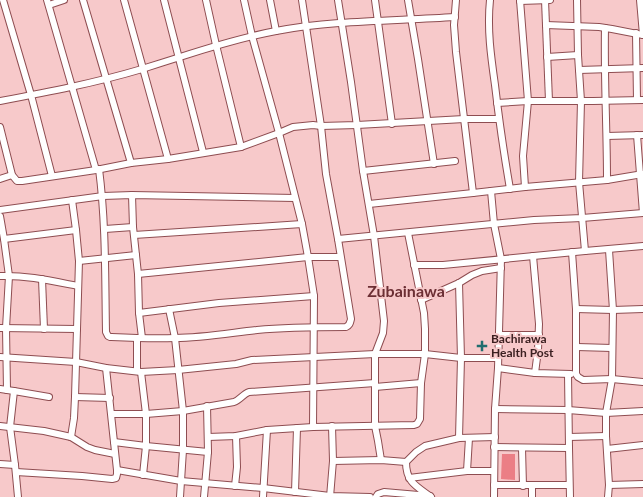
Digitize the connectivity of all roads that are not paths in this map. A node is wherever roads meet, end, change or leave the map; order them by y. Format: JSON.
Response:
{"nodes":[{"id":1,"x":3,"y":0,"type":"edge"},
{"id":2,"x":64,"y":0,"type":"edge"},
{"id":3,"x":83,"y":0,"type":"edge"},
{"id":4,"x":124,"y":0,"type":"edge"},
{"id":5,"x":164,"y":0,"type":"edge"},
{"id":6,"x":206,"y":0,"type":"edge"},
{"id":7,"x":244,"y":0,"type":"edge"},
{"id":8,"x":270,"y":0,"type":"edge"},
{"id":9,"x":302,"y":0,"type":"edge"},
{"id":10,"x":338,"y":0,"type":"edge"},
{"id":11,"x":375,"y":0,"type":"edge"},
{"id":12,"x":408,"y":0,"type":"edge"},
{"id":13,"x":456,"y":0,"type":"edge"},
{"id":14,"x":490,"y":0,"type":"edge"},
{"id":15,"x":520,"y":0,"type":"edge"},
{"id":16,"x":545,"y":0,"type":"edge"},
{"id":17,"x":550,"y":0,"type":"edge"},
{"id":18,"x":577,"y":0,"type":"edge"},
{"id":19,"x":640,"y":0,"type":"edge"},
{"id":20,"x":48,"y":2,"type":"edge"},
{"id":21,"x":455,"y":17,"type":"junction"},
{"id":22,"x":412,"y":20,"type":"junction"},
{"id":23,"x":377,"y":21,"type":"junction"},
{"id":24,"x":341,"y":23,"type":"junction"},
{"id":25,"x":546,"y":25,"type":"junction"},
{"id":26,"x":306,"y":26,"type":"junction"},
{"id":27,"x":578,"y":26,"type":"junction"},
{"id":28,"x":605,"y":28,"type":"junction"},
{"id":29,"x":276,"y":31,"type":"junction"},
{"id":30,"x":636,"y":33,"type":"junction"},
{"id":31,"x":643,"y":35,"type":"edge"},
{"id":32,"x":252,"y":36,"type":"junction"},
{"id":33,"x":216,"y":45,"type":"junction"},
{"id":34,"x":578,"y":55,"type":"junction"},
{"id":35,"x":178,"y":57,"type":"junction"},
{"id":36,"x":548,"y":57,"type":"junction"},
{"id":37,"x":640,"y":68,"type":"edge"},
{"id":38,"x":143,"y":69,"type":"junction"},
{"id":39,"x":604,"y":69,"type":"junction"},
{"id":40,"x":579,"y":70,"type":"junction"},
{"id":41,"x":106,"y":80,"type":"junction"},
{"id":42,"x":73,"y":87,"type":"junction"},
{"id":43,"x":31,"y":95,"type":"junction"},
{"id":44,"x":640,"y":100,"type":"edge"},
{"id":45,"x":0,"y":101,"type":"edge"},
{"id":46,"x":528,"y":101,"type":"junction"},
{"id":47,"x":549,"y":101,"type":"junction"},
{"id":48,"x":581,"y":101,"type":"junction"},
{"id":49,"x":606,"y":101,"type":"junction"},
{"id":50,"x":497,"y":103,"type":"junction"},
{"id":51,"x":464,"y":119,"type":"junction"},
{"id":52,"x":499,"y":119,"type":"junction"},
{"id":53,"x":428,"y":122,"type":"junction"},
{"id":54,"x":392,"y":124,"type":"junction"},
{"id":55,"x":357,"y":125,"type":"junction"},
{"id":56,"x":321,"y":126,"type":"junction"},
{"id":57,"x":0,"y":127,"type":"edge"},
{"id":58,"x":279,"y":133,"type":"junction"},
{"id":59,"x":640,"y":135,"type":"edge"},
{"id":60,"x":607,"y":136,"type":"junction"},
{"id":61,"x":241,"y":146,"type":"junction"},
{"id":62,"x":203,"y":152,"type":"junction"},
{"id":63,"x":168,"y":159,"type":"junction"},
{"id":64,"x":455,"y":162,"type":"dead end"},
{"id":65,"x":131,"y":163,"type":"junction"},
{"id":66,"x":434,"y":164,"type":"junction"},
{"id":67,"x":98,"y":170,"type":"junction"},
{"id":68,"x":363,"y":171,"type":"junction"},
{"id":69,"x":642,"y":174,"type":"edge"},
{"id":70,"x":12,"y":175,"type":"junction"},
{"id":71,"x":52,"y":176,"type":"junction"},
{"id":72,"x":0,"y":179,"type":"edge"},
{"id":73,"x":607,"y":180,"type":"junction"},
{"id":74,"x":579,"y":182,"type":"junction"},
{"id":75,"x":525,"y":187,"type":"junction"},
{"id":76,"x":510,"y":188,"type":"junction"},
{"id":77,"x":491,"y":191,"type":"junction"},
{"id":78,"x":473,"y":193,"type":"junction"},
{"id":79,"x":132,"y":195,"type":"junction"},
{"id":80,"x":103,"y":196,"type":"junction"},
{"id":81,"x":295,"y":198,"type":"junction"},
{"id":82,"x":72,"y":200,"type":"junction"},
{"id":83,"x":369,"y":204,"type":"junction"},
{"id":84,"x":0,"y":210,"type":"edge"},
{"id":85,"x":0,"y":216,"type":"edge"},
{"id":86,"x":582,"y":218,"type":"junction"},
{"id":87,"x":302,"y":224,"type":"junction"},
{"id":88,"x":494,"y":224,"type":"junction"},
{"id":89,"x":133,"y":227,"type":"junction"},
{"id":90,"x":105,"y":229,"type":"junction"},
{"id":91,"x":76,"y":230,"type":"junction"},
{"id":92,"x":408,"y":233,"type":"junction"},
{"id":93,"x":134,"y":235,"type":"junction"},
{"id":94,"x":374,"y":236,"type":"junction"},
{"id":95,"x":4,"y":239,"type":"junction"},
{"id":96,"x":338,"y":240,"type":"junction"},
{"id":97,"x":643,"y":246,"type":"edge"},
{"id":98,"x":610,"y":250,"type":"junction"},
{"id":99,"x":585,"y":251,"type":"junction"},
{"id":100,"x":572,"y":252,"type":"junction"},
{"id":101,"x":136,"y":255,"type":"junction"},
{"id":102,"x":534,"y":256,"type":"junction"},
{"id":103,"x":308,"y":257,"type":"junction"},
{"id":104,"x":340,"y":257,"type":"junction"},
{"id":105,"x":105,"y":258,"type":"junction"},
{"id":106,"x":501,"y":259,"type":"junction"},
{"id":107,"x":79,"y":261,"type":"junction"},
{"id":108,"x":414,"y":266,"type":"junction"},
{"id":109,"x":501,"y":268,"type":"junction"},
{"id":110,"x":138,"y":274,"type":"junction"},
{"id":111,"x":0,"y":276,"type":"edge"},
{"id":112,"x":9,"y":276,"type":"junction"},
{"id":113,"x":42,"y":279,"type":"junction"},
{"id":114,"x":459,"y":283,"type":"junction"},
{"id":115,"x":78,"y":286,"type":"junction"},
{"id":116,"x":314,"y":296,"type":"junction"},
{"id":117,"x":421,"y":300,"type":"junction"},
{"id":118,"x":169,"y":309,"type":"junction"},
{"id":119,"x":576,"y":309,"type":"junction"},
{"id":120,"x":643,"y":309,"type":"edge"},
{"id":121,"x":613,"y":310,"type":"junction"},
{"id":122,"x":139,"y":313,"type":"junction"},
{"id":123,"x":314,"y":327,"type":"junction"},
{"id":124,"x":3,"y":328,"type":"edge"},
{"id":125,"x":44,"y":329,"type":"junction"},
{"id":126,"x":77,"y":329,"type":"junction"},
{"id":127,"x":499,"y":335,"type":"junction"},
{"id":128,"x":539,"y":335,"type":"junction"},
{"id":129,"x":140,"y":338,"type":"junction"},
{"id":130,"x":175,"y":338,"type":"junction"},
{"id":131,"x":576,"y":347,"type":"junction"},
{"id":132,"x":612,"y":348,"type":"junction"},
{"id":133,"x":375,"y":354,"type":"junction"},
{"id":134,"x":425,"y":354,"type":"junction"},
{"id":135,"x":3,"y":357,"type":"edge"},
{"id":136,"x":313,"y":357,"type":"junction"},
{"id":137,"x":461,"y":358,"type":"junction"},
{"id":138,"x":498,"y":358,"type":"junction"},
{"id":139,"x":76,"y":362,"type":"junction"},
{"id":140,"x":106,"y":368,"type":"junction"},
{"id":141,"x":498,"y":368,"type":"junction"},
{"id":142,"x":178,"y":370,"type":"junction"},
{"id":143,"x":139,"y":372,"type":"junction"},
{"id":144,"x":535,"y":373,"type":"junction"},
{"id":145,"x":568,"y":374,"type":"junction"},
{"id":146,"x":576,"y":374,"type":"junction"},
{"id":147,"x":612,"y":379,"type":"junction"},
{"id":148,"x":643,"y":382,"type":"edge"},
{"id":149,"x":421,"y":384,"type":"junction"},
{"id":150,"x":375,"y":385,"type":"junction"},
{"id":151,"x":313,"y":386,"type":"junction"},
{"id":152,"x":0,"y":390,"type":"edge"},
{"id":153,"x":11,"y":391,"type":"junction"},
{"id":154,"x":49,"y":397,"type":"dead end"},
{"id":155,"x":75,"y":398,"type":"junction"},
{"id":156,"x":110,"y":398,"type":"junction"},
{"id":157,"x":207,"y":406,"type":"junction"},
{"id":158,"x":495,"y":409,"type":"junction"},
{"id":159,"x":568,"y":410,"type":"junction"},
{"id":160,"x":183,"y":411,"type":"junction"},
{"id":161,"x":643,"y":411,"type":"edge"},
{"id":162,"x":606,"y":413,"type":"junction"},
{"id":163,"x":112,"y":414,"type":"junction"},
{"id":164,"x":146,"y":414,"type":"junction"},
{"id":165,"x":0,"y":426,"type":"edge"},
{"id":166,"x":332,"y":426,"type":"junction"},
{"id":167,"x":375,"y":426,"type":"junction"},
{"id":168,"x":10,"y":427,"type":"junction"},
{"id":169,"x":313,"y":427,"type":"junction"},
{"id":170,"x":297,"y":428,"type":"junction"},
{"id":171,"x":267,"y":430,"type":"junction"},
{"id":172,"x":71,"y":436,"type":"junction"},
{"id":173,"x":236,"y":436,"type":"junction"},
{"id":174,"x":606,"y":436,"type":"junction"},
{"id":175,"x":495,"y":437,"type":"junction"},
{"id":176,"x":569,"y":437,"type":"junction"},
{"id":177,"x":208,"y":438,"type":"junction"},
{"id":178,"x":459,"y":438,"type":"junction"},
{"id":179,"x":469,"y":438,"type":"junction"},
{"id":180,"x":114,"y":442,"type":"junction"},
{"id":181,"x":643,"y":445,"type":"edge"},
{"id":182,"x":146,"y":446,"type":"junction"},
{"id":183,"x":494,"y":448,"type":"junction"},
{"id":184,"x":522,"y":448,"type":"junction"},
{"id":185,"x":569,"y":448,"type":"junction"},
{"id":186,"x":607,"y":449,"type":"junction"},
{"id":187,"x":184,"y":450,"type":"junction"},
{"id":188,"x":208,"y":452,"type":"junction"},
{"id":189,"x":115,"y":454,"type":"junction"},
{"id":190,"x":381,"y":460,"type":"junction"},
{"id":191,"x":333,"y":461,"type":"junction"},
{"id":192,"x":406,"y":462,"type":"junction"},
{"id":193,"x":0,"y":464,"type":"edge"},
{"id":194,"x":15,"y":465,"type":"junction"},
{"id":195,"x":117,"y":470,"type":"junction"},
{"id":196,"x":494,"y":470,"type":"junction"},
{"id":197,"x":467,"y":471,"type":"junction"},
{"id":198,"x":16,"y":472,"type":"junction"},
{"id":199,"x":143,"y":475,"type":"junction"},
{"id":200,"x":408,"y":478,"type":"junction"},
{"id":201,"x":181,"y":481,"type":"junction"},
{"id":202,"x":205,"y":483,"type":"junction"},
{"id":203,"x":643,"y":484,"type":"edge"},
{"id":204,"x":569,"y":485,"type":"junction"},
{"id":205,"x":609,"y":485,"type":"junction"},
{"id":206,"x":235,"y":486,"type":"junction"},
{"id":207,"x":494,"y":486,"type":"junction"},
{"id":208,"x":523,"y":486,"type":"junction"},
{"id":209,"x":532,"y":486,"type":"junction"},
{"id":210,"x":263,"y":488,"type":"junction"},
{"id":211,"x":295,"y":492,"type":"junction"},
{"id":212,"x":18,"y":497,"type":"edge"},
{"id":213,"x":180,"y":497,"type":"edge"},
{"id":214,"x":204,"y":497,"type":"edge"},
{"id":215,"x":263,"y":497,"type":"edge"},
{"id":216,"x":330,"y":497,"type":"edge"},
{"id":217,"x":370,"y":497,"type":"edge"},
{"id":218,"x":376,"y":497,"type":"edge"},
{"id":219,"x":431,"y":497,"type":"edge"},
{"id":220,"x":494,"y":497,"type":"edge"},
{"id":221,"x":532,"y":497,"type":"edge"},
{"id":222,"x":570,"y":497,"type":"edge"},
{"id":223,"x":608,"y":497,"type":"edge"}],
"edges":[{"from":1,"to":43,"type":"street"},
{"from":2,"to":20,"type":"street"},
{"from":3,"to":41,"type":"street"},
{"from":4,"to":38,"type":"street"},
{"from":5,"to":35,"type":"street"},
{"from":6,"to":33,"type":"street"},
{"from":7,"to":32,"type":"street"},
{"from":8,"to":29,"type":"street"},
{"from":9,"to":26,"type":"street"},
{"from":10,"to":24,"type":"street"},
{"from":11,"to":23,"type":"street"},
{"from":12,"to":22,"type":"street"},
{"from":13,"to":21,"type":"street"},
{"from":14,"to":50,"type":"street"},
{"from":15,"to":16,"type":"street"},
{"from":15,"to":46,"type":"street"},
{"from":16,"to":17,"type":"street"},
{"from":16,"to":25,"type":"street"},
{"from":18,"to":27,"type":"street"},
{"from":19,"to":31,"type":"street"},
{"from":20,"to":42,"type":"street"},
{"from":21,"to":22,"type":"street"},
{"from":21,"to":51,"type":"street"},
{"from":22,"to":23,"type":"street"},
{"from":22,"to":53,"type":"street"},
{"from":23,"to":24,"type":"street"},
{"from":23,"to":54,"type":"street"},
{"from":24,"to":26,"type":"street"},
{"from":24,"to":55,"type":"street"},
{"from":25,"to":27,"type":"street"},
{"from":25,"to":36,"type":"street"},
{"from":26,"to":29,"type":"street"},
{"from":26,"to":56,"type":"street"},
{"from":27,"to":28,"type":"street"},
{"from":27,"to":34,"type":"street"},
{"from":28,"to":30,"type":"street"},
{"from":28,"to":39,"type":"street"},
{"from":29,"to":32,"type":"street"},
{"from":30,"to":31,"type":"street"},
{"from":30,"to":37,"type":"street"},
{"from":32,"to":33,"type":"street"},
{"from":32,"to":58,"type":"street"},
{"from":33,"to":35,"type":"street"},
{"from":33,"to":61,"type":"street"},
{"from":34,"to":36,"type":"street"},
{"from":34,"to":40,"type":"street"},
{"from":35,"to":38,"type":"street"},
{"from":35,"to":62,"type":"street"},
{"from":36,"to":47,"type":"street"},
{"from":37,"to":39,"type":"street"},
{"from":37,"to":44,"type":"street"},
{"from":38,"to":41,"type":"street"},
{"from":38,"to":63,"type":"street"},
{"from":39,"to":40,"type":"street"},
{"from":39,"to":49,"type":"street"},
{"from":40,"to":48,"type":"street"},
{"from":41,"to":42,"type":"street"},
{"from":41,"to":65,"type":"street"},
{"from":42,"to":43,"type":"street"},
{"from":42,"to":67,"type":"street"},
{"from":43,"to":45,"type":"street"},
{"from":43,"to":71,"type":"street"},
{"from":44,"to":49,"type":"street"},
{"from":46,"to":47,"type":"street"},
{"from":46,"to":50,"type":"street"},
{"from":46,"to":75,"type":"street"},
{"from":47,"to":48,"type":"street"},
{"from":48,"to":49,"type":"street"},
{"from":48,"to":74,"type":"street"},
{"from":49,"to":60,"type":"street"},
{"from":50,"to":52,"type":"street"},
{"from":51,"to":52,"type":"street"},
{"from":51,"to":53,"type":"street"},
{"from":51,"to":78,"type":"street"},
{"from":52,"to":76,"type":"street"},
{"from":53,"to":54,"type":"street"},
{"from":53,"to":66,"type":"street"},
{"from":54,"to":55,"type":"street"},
{"from":55,"to":56,"type":"street"},
{"from":55,"to":68,"type":"street"},
{"from":56,"to":58,"type":"street"},
{"from":56,"to":96,"type":"street"},
{"from":57,"to":70,"type":"street"},
{"from":58,"to":61,"type":"street"},
{"from":58,"to":81,"type":"street"},
{"from":59,"to":60,"type":"street"},
{"from":59,"to":69,"type":"street"},
{"from":60,"to":73,"type":"street"},
{"from":61,"to":62,"type":"street"},
{"from":62,"to":63,"type":"street"},
{"from":63,"to":65,"type":"street"},
{"from":64,"to":66,"type":"street"},
{"from":65,"to":67,"type":"street"},
{"from":66,"to":68,"type":"street"},
{"from":67,"to":71,"type":"street"},
{"from":67,"to":80,"type":"street"},
{"from":68,"to":83,"type":"street"},
{"from":69,"to":73,"type":"street"},
{"from":69,"to":86,"type":"street"},
{"from":70,"to":71,"type":"street"},
{"from":70,"to":72,"type":"street"},
{"from":73,"to":74,"type":"street"},
{"from":74,"to":75,"type":"street"},
{"from":74,"to":86,"type":"street"},
{"from":75,"to":76,"type":"street"},
{"from":76,"to":77,"type":"street"},
{"from":77,"to":78,"type":"street"},
{"from":77,"to":88,"type":"street"},
{"from":78,"to":83,"type":"street"},
{"from":79,"to":80,"type":"street"},
{"from":79,"to":81,"type":"street"},
{"from":79,"to":89,"type":"street"},
{"from":80,"to":82,"type":"street"},
{"from":80,"to":90,"type":"street"},
{"from":81,"to":87,"type":"street"},
{"from":82,"to":84,"type":"street"},
{"from":82,"to":91,"type":"street"},
{"from":83,"to":94,"type":"street"},
{"from":85,"to":95,"type":"street"},
{"from":86,"to":88,"type":"street"},
{"from":86,"to":99,"type":"street"},
{"from":87,"to":93,"type":"street"},
{"from":87,"to":103,"type":"street"},
{"from":88,"to":92,"type":"street"},
{"from":88,"to":106,"type":"street"},
{"from":89,"to":90,"type":"street"},
{"from":89,"to":93,"type":"street"},
{"from":90,"to":105,"type":"street"},
{"from":91,"to":95,"type":"street"},
{"from":91,"to":107,"type":"street"},
{"from":92,"to":94,"type":"street"},
{"from":92,"to":108,"type":"street"},
{"from":93,"to":101,"type":"street"},
{"from":94,"to":96,"type":"street"},
{"from":94,"to":133,"type":"street"},
{"from":95,"to":112,"type":"street"},
{"from":96,"to":104,"type":"street"},
{"from":97,"to":98,"type":"street"},
{"from":98,"to":99,"type":"street"},
{"from":98,"to":121,"type":"street"},
{"from":99,"to":100,"type":"street"},
{"from":100,"to":102,"type":"street"},
{"from":100,"to":119,"type":"street"},
{"from":101,"to":105,"type":"street"},
{"from":101,"to":110,"type":"street"},
{"from":102,"to":106,"type":"street"},
{"from":102,"to":128,"type":"street"},
{"from":103,"to":104,"type":"street"},
{"from":103,"to":110,"type":"street"},
{"from":103,"to":116,"type":"street"},
{"from":104,"to":123,"type":"street"},
{"from":105,"to":107,"type":"street"},
{"from":105,"to":129,"type":"street"},
{"from":106,"to":108,"type":"street"},
{"from":106,"to":109,"type":"street"},
{"from":107,"to":115,"type":"street"},
{"from":108,"to":117,"type":"street"},
{"from":109,"to":114,"type":"street"},
{"from":109,"to":127,"type":"street"},
{"from":110,"to":122,"type":"street"},
{"from":111,"to":112,"type":"street"},
{"from":112,"to":113,"type":"street"},
{"from":112,"to":124,"type":"street"},
{"from":113,"to":115,"type":"street"},
{"from":113,"to":125,"type":"street"},
{"from":114,"to":117,"type":"street"},
{"from":114,"to":137,"type":"street"},
{"from":115,"to":126,"type":"street"},
{"from":116,"to":118,"type":"street"},
{"from":116,"to":123,"type":"street"},
{"from":117,"to":134,"type":"street"},
{"from":118,"to":122,"type":"street"},
{"from":118,"to":130,"type":"street"},
{"from":119,"to":121,"type":"street"},
{"from":119,"to":131,"type":"street"},
{"from":120,"to":121,"type":"street"},
{"from":121,"to":132,"type":"street"},
{"from":122,"to":129,"type":"street"},
{"from":123,"to":130,"type":"street"},
{"from":123,"to":136,"type":"street"},
{"from":124,"to":125,"type":"street"},
{"from":124,"to":135,"type":"street"},
{"from":125,"to":126,"type":"street"},
{"from":126,"to":139,"type":"street"},
{"from":127,"to":128,"type":"street"},
{"from":127,"to":138,"type":"street"},
{"from":128,"to":144,"type":"street"},
{"from":129,"to":130,"type":"street"},
{"from":129,"to":143,"type":"street"},
{"from":130,"to":142,"type":"street"},
{"from":131,"to":132,"type":"street"},
{"from":131,"to":146,"type":"street"},
{"from":132,"to":147,"type":"street"},
{"from":133,"to":134,"type":"street"},
{"from":133,"to":136,"type":"street"},
{"from":133,"to":150,"type":"street"},
{"from":134,"to":137,"type":"street"},
{"from":134,"to":149,"type":"street"},
{"from":135,"to":139,"type":"street"},
{"from":135,"to":153,"type":"street"},
{"from":136,"to":142,"type":"street"},
{"from":136,"to":151,"type":"street"},
{"from":137,"to":138,"type":"street"},
{"from":137,"to":178,"type":"street"},
{"from":138,"to":141,"type":"street"},
{"from":139,"to":140,"type":"street"},
{"from":139,"to":155,"type":"street"},
{"from":140,"to":143,"type":"street"},
{"from":140,"to":156,"type":"street"},
{"from":141,"to":144,"type":"street"},
{"from":141,"to":158,"type":"street"},
{"from":142,"to":143,"type":"street"},
{"from":142,"to":160,"type":"street"},
{"from":143,"to":164,"type":"street"},
{"from":144,"to":145,"type":"street"},
{"from":145,"to":146,"type":"street"},
{"from":145,"to":159,"type":"street"},
{"from":146,"to":147,"type":"street"},
{"from":147,"to":148,"type":"street"},
{"from":147,"to":162,"type":"street"},
{"from":149,"to":150,"type":"street"},
{"from":149,"to":167,"type":"street"},
{"from":150,"to":151,"type":"street"},
{"from":150,"to":167,"type":"street"},
{"from":151,"to":157,"type":"street"},
{"from":151,"to":169,"type":"street"},
{"from":152,"to":153,"type":"street"},
{"from":153,"to":154,"type":"street"},
{"from":153,"to":168,"type":"street"},
{"from":155,"to":156,"type":"street"},
{"from":155,"to":172,"type":"street"},
{"from":156,"to":163,"type":"street"},
{"from":157,"to":160,"type":"street"},
{"from":157,"to":177,"type":"street"},
{"from":158,"to":159,"type":"street"},
{"from":158,"to":175,"type":"street"},
{"from":159,"to":162,"type":"street"},
{"from":159,"to":176,"type":"street"},
{"from":160,"to":164,"type":"street"},
{"from":160,"to":187,"type":"street"},
{"from":161,"to":162,"type":"street"},
{"from":162,"to":174,"type":"street"},
{"from":163,"to":164,"type":"street"},
{"from":163,"to":180,"type":"street"},
{"from":164,"to":182,"type":"street"},
{"from":165,"to":168,"type":"street"},
{"from":166,"to":167,"type":"street"},
{"from":166,"to":169,"type":"street"},
{"from":166,"to":191,"type":"street"},
{"from":167,"to":190,"type":"street"},
{"from":168,"to":172,"type":"street"},
{"from":168,"to":194,"type":"street"},
{"from":169,"to":170,"type":"street"},
{"from":170,"to":171,"type":"street"},
{"from":170,"to":211,"type":"street"},
{"from":171,"to":173,"type":"street"},
{"from":171,"to":210,"type":"street"},
{"from":172,"to":189,"type":"street"},
{"from":173,"to":177,"type":"street"},
{"from":173,"to":206,"type":"street"},
{"from":174,"to":176,"type":"street"},
{"from":174,"to":186,"type":"street"},
{"from":175,"to":179,"type":"street"},
{"from":175,"to":183,"type":"street"},
{"from":176,"to":185,"type":"street"},
{"from":177,"to":188,"type":"street"},
{"from":178,"to":179,"type":"street"},
{"from":178,"to":192,"type":"street"},
{"from":179,"to":197,"type":"street"},
{"from":180,"to":182,"type":"street"},
{"from":180,"to":189,"type":"street"},
{"from":181,"to":186,"type":"street"},
{"from":182,"to":187,"type":"street"},
{"from":182,"to":199,"type":"street"},
{"from":183,"to":184,"type":"street"},
{"from":183,"to":196,"type":"street"},
{"from":184,"to":185,"type":"street"},
{"from":184,"to":208,"type":"street"},
{"from":185,"to":204,"type":"street"},
{"from":186,"to":205,"type":"street"},
{"from":187,"to":188,"type":"street"},
{"from":187,"to":201,"type":"street"},
{"from":188,"to":202,"type":"street"},
{"from":189,"to":195,"type":"street"},
{"from":190,"to":191,"type":"street"},
{"from":190,"to":192,"type":"street"},
{"from":191,"to":216,"type":"street"},
{"from":192,"to":200,"type":"street"},
{"from":193,"to":194,"type":"street"},
{"from":194,"to":198,"type":"street"},
{"from":195,"to":198,"type":"street"},
{"from":195,"to":199,"type":"street"},
{"from":196,"to":197,"type":"street"},
{"from":196,"to":207,"type":"street"},
{"from":197,"to":200,"type":"street"},
{"from":198,"to":212,"type":"street"},
{"from":199,"to":201,"type":"street"},
{"from":200,"to":219,"type":"street"},
{"from":201,"to":202,"type":"street"},
{"from":201,"to":213,"type":"street"},
{"from":202,"to":206,"type":"street"},
{"from":202,"to":214,"type":"street"},
{"from":203,"to":205,"type":"street"},
{"from":204,"to":209,"type":"street"},
{"from":204,"to":222,"type":"street"},
{"from":205,"to":223,"type":"street"},
{"from":206,"to":210,"type":"street"},
{"from":207,"to":208,"type":"street"},
{"from":207,"to":220,"type":"street"},
{"from":208,"to":209,"type":"street"},
{"from":209,"to":221,"type":"street"},
{"from":210,"to":211,"type":"street"},
{"from":210,"to":215,"type":"street"},
{"from":211,"to":216,"type":"street"},
{"from":216,"to":217,"type":"street"},
{"from":218,"to":219,"type":"street"}]}
